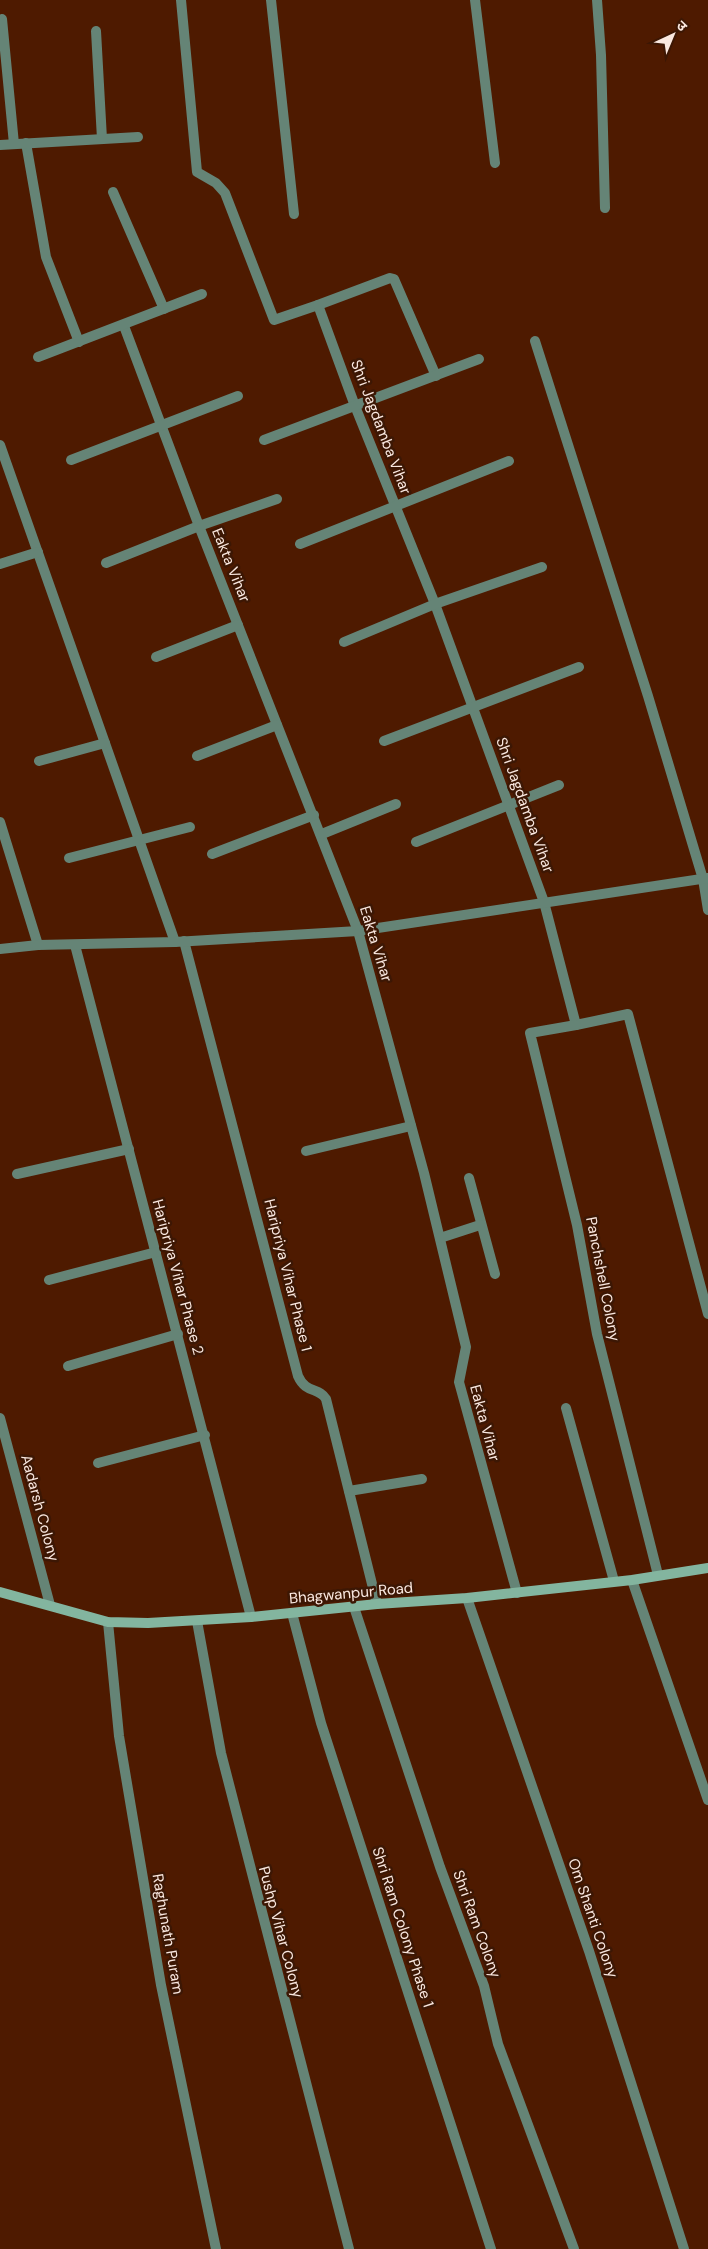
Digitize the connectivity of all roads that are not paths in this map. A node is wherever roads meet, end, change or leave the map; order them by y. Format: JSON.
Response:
{"nodes":[{"id":1,"x":181,"y":0,"type":"edge"},
{"id":2,"x":272,"y":0,"type":"edge"},
{"id":3,"x":475,"y":0,"type":"edge"},
{"id":4,"x":597,"y":0,"type":"edge"},
{"id":5,"x":2,"y":18,"type":"dead end"},
{"id":6,"x":96,"y":31,"type":"dead end"},
{"id":7,"x":138,"y":138,"type":"dead end"},
{"id":8,"x":102,"y":139,"type":"junction"},
{"id":9,"x":26,"y":143,"type":"junction"},
{"id":10,"x":14,"y":144,"type":"junction"},
{"id":11,"x":0,"y":145,"type":"edge"},
{"id":12,"x":495,"y":163,"type":"dead end"},
{"id":13,"x":113,"y":192,"type":"dead end"},
{"id":14,"x":605,"y":208,"type":"dead end"},
{"id":15,"x":294,"y":214,"type":"dead end"},
{"id":16,"x":202,"y":294,"type":"dead end"},
{"id":17,"x":318,"y":304,"type":"junction"},
{"id":18,"x":164,"y":309,"type":"junction"},
{"id":19,"x":124,"y":326,"type":"junction"},
{"id":20,"x":535,"y":341,"type":"dead end"},
{"id":21,"x":78,"y":342,"type":"junction"},
{"id":22,"x":38,"y":356,"type":"dead end"},
{"id":23,"x":479,"y":358,"type":"dead end"},
{"id":24,"x":436,"y":376,"type":"junction"},
{"id":25,"x":238,"y":396,"type":"dead end"},
{"id":26,"x":356,"y":406,"type":"junction"},
{"id":27,"x":162,"y":426,"type":"junction"},
{"id":28,"x":264,"y":440,"type":"dead end"},
{"id":29,"x":0,"y":445,"type":"edge"},
{"id":30,"x":2,"y":458,"type":"edge"},
{"id":31,"x":71,"y":460,"type":"dead end"},
{"id":32,"x":509,"y":461,"type":"dead end"},
{"id":33,"x":277,"y":499,"type":"dead end"},
{"id":34,"x":396,"y":506,"type":"junction"},
{"id":35,"x":199,"y":526,"type":"junction"},
{"id":36,"x":300,"y":544,"type":"dead end"},
{"id":37,"x":38,"y":552,"type":"junction"},
{"id":38,"x":106,"y":563,"type":"dead end"},
{"id":39,"x":0,"y":564,"type":"edge"},
{"id":40,"x":542,"y":567,"type":"dead end"},
{"id":41,"x":435,"y":604,"type":"junction"},
{"id":42,"x":238,"y":625,"type":"junction"},
{"id":43,"x":344,"y":642,"type":"dead end"},
{"id":44,"x":156,"y":657,"type":"dead end"},
{"id":45,"x":579,"y":667,"type":"dead end"},
{"id":46,"x":472,"y":706,"type":"junction"},
{"id":47,"x":277,"y":725,"type":"junction"},
{"id":48,"x":384,"y":741,"type":"dead end"},
{"id":49,"x":105,"y":743,"type":"junction"},
{"id":50,"x":197,"y":756,"type":"dead end"},
{"id":51,"x":39,"y":761,"type":"dead end"},
{"id":52,"x":560,"y":785,"type":"dead end"},
{"id":53,"x":396,"y":804,"type":"dead end"},
{"id":54,"x":509,"y":805,"type":"junction"},
{"id":55,"x":314,"y":815,"type":"junction"},
{"id":56,"x":190,"y":827,"type":"dead end"},
{"id":57,"x":1,"y":828,"type":"edge"},
{"id":58,"x":322,"y":834,"type":"junction"},
{"id":59,"x":139,"y":840,"type":"junction"},
{"id":60,"x":416,"y":842,"type":"dead end"},
{"id":61,"x":212,"y":854,"type":"dead end"},
{"id":62,"x":69,"y":858,"type":"dead end"},
{"id":63,"x":705,"y":878,"type":"edge"},
{"id":64,"x":544,"y":902,"type":"junction"},
{"id":65,"x":708,"y":910,"type":"edge"},
{"id":66,"x":358,"y":931,"type":"junction"},
{"id":67,"x":179,"y":942,"type":"junction"},
{"id":68,"x":38,"y":945,"type":"junction"},
{"id":69,"x":75,"y":945,"type":"junction"},
{"id":70,"x":0,"y":949,"type":"edge"},
{"id":71,"x":576,"y":1025,"type":"junction"},
{"id":72,"x":411,"y":1126,"type":"junction"},
{"id":73,"x":129,"y":1149,"type":"junction"},
{"id":74,"x":306,"y":1151,"type":"dead end"},
{"id":75,"x":17,"y":1174,"type":"dead end"},
{"id":76,"x":469,"y":1178,"type":"dead end"},
{"id":77,"x":480,"y":1225,"type":"junction"},
{"id":78,"x":440,"y":1238,"type":"junction"},
{"id":79,"x":156,"y":1252,"type":"junction"},
{"id":80,"x":495,"y":1274,"type":"dead end"},
{"id":81,"x":49,"y":1280,"type":"dead end"},
{"id":82,"x":708,"y":1314,"type":"edge"},
{"id":83,"x":178,"y":1334,"type":"junction"},
{"id":84,"x":68,"y":1366,"type":"dead end"},
{"id":85,"x":566,"y":1408,"type":"dead end"},
{"id":86,"x":0,"y":1418,"type":"edge"},
{"id":87,"x":205,"y":1435,"type":"junction"},
{"id":88,"x":98,"y":1463,"type":"dead end"},
{"id":89,"x":422,"y":1479,"type":"dead end"},
{"id":90,"x":349,"y":1491,"type":"junction"},
{"id":91,"x":708,"y":1568,"type":"edge"},
{"id":92,"x":658,"y":1575,"type":"junction"},
{"id":93,"x":632,"y":1580,"type":"junction"},
{"id":94,"x":614,"y":1581,"type":"junction"},
{"id":95,"x":0,"y":1592,"type":"edge"},
{"id":96,"x":516,"y":1593,"type":"junction"},
{"id":97,"x":467,"y":1598,"type":"junction"},
{"id":98,"x":377,"y":1604,"type":"junction"},
{"id":99,"x":50,"y":1605,"type":"junction"},
{"id":100,"x":354,"y":1607,"type":"junction"},
{"id":101,"x":292,"y":1613,"type":"junction"},
{"id":102,"x":251,"y":1618,"type":"junction"},
{"id":103,"x":197,"y":1621,"type":"junction"},
{"id":104,"x":108,"y":1622,"type":"junction"},
{"id":105,"x":708,"y":1800,"type":"edge"},
{"id":106,"x":216,"y":2249,"type":"edge"},
{"id":107,"x":349,"y":2249,"type":"edge"},
{"id":108,"x":491,"y":2249,"type":"edge"},
{"id":109,"x":574,"y":2249,"type":"edge"},
{"id":110,"x":684,"y":2249,"type":"edge"}],
"edges":[{"from":1,"to":17,"type":"street"},
{"from":2,"to":15,"type":"street"},
{"from":3,"to":12,"type":"street"},
{"from":4,"to":14,"type":"street"},
{"from":5,"to":10,"type":"street"},
{"from":6,"to":8,"type":"street"},
{"from":7,"to":8,"type":"street"},
{"from":8,"to":9,"type":"street"},
{"from":9,"to":10,"type":"street"},
{"from":9,"to":21,"type":"street"},
{"from":10,"to":11,"type":"street"},
{"from":13,"to":18,"type":"street"},
{"from":16,"to":18,"type":"street"},
{"from":17,"to":24,"type":"street"},
{"from":17,"to":26,"type":"street","name":"Shri Jagdamba Vihar"},
{"from":18,"to":19,"type":"street"},
{"from":19,"to":21,"type":"street"},
{"from":19,"to":27,"type":"street","name":"Eakta Vihar"},
{"from":20,"to":63,"type":"street"},
{"from":21,"to":22,"type":"street"},
{"from":23,"to":24,"type":"street"},
{"from":24,"to":26,"type":"street"},
{"from":25,"to":27,"type":"street"},
{"from":26,"to":28,"type":"street"},
{"from":26,"to":34,"type":"street","name":"Shri Jagdamba Vihar"},
{"from":27,"to":31,"type":"street"},
{"from":27,"to":35,"type":"street","name":"Eakta Vihar"},
{"from":29,"to":30,"type":"street","name":"Haripriya Vihar Phase 1"},
{"from":30,"to":37,"type":"street","name":"Haripriya Vihar Phase 1"},
{"from":32,"to":34,"type":"street"},
{"from":33,"to":35,"type":"street"},
{"from":34,"to":36,"type":"street"},
{"from":34,"to":41,"type":"street","name":"Shri Jagdamba Vihar"},
{"from":35,"to":38,"type":"street"},
{"from":35,"to":42,"type":"street","name":"Eakta Vihar"},
{"from":37,"to":39,"type":"street"},
{"from":37,"to":49,"type":"street","name":"Haripriya Vihar Phase 1"},
{"from":40,"to":41,"type":"street"},
{"from":41,"to":43,"type":"street"},
{"from":41,"to":46,"type":"street","name":"Shri Jagdamba Vihar"},
{"from":42,"to":44,"type":"street"},
{"from":42,"to":47,"type":"street","name":"Eakta Vihar"},
{"from":45,"to":46,"type":"street"},
{"from":46,"to":48,"type":"street"},
{"from":46,"to":54,"type":"street","name":"Shri Jagdamba Vihar"},
{"from":47,"to":50,"type":"street"},
{"from":47,"to":55,"type":"street","name":"Eakta Vihar"},
{"from":49,"to":51,"type":"street"},
{"from":49,"to":59,"type":"street","name":"Haripriya Vihar Phase 1"},
{"from":52,"to":54,"type":"street"},
{"from":53,"to":58,"type":"street"},
{"from":54,"to":60,"type":"street"},
{"from":54,"to":64,"type":"street","name":"Shri Jagdamba Vihar"},
{"from":55,"to":58,"type":"street","name":"Eakta Vihar"},
{"from":55,"to":61,"type":"street"},
{"from":56,"to":59,"type":"street"},
{"from":57,"to":68,"type":"street"},
{"from":58,"to":66,"type":"street","name":"Eakta Vihar"},
{"from":59,"to":62,"type":"street"},
{"from":59,"to":67,"type":"street","name":"Haripriya Vihar Phase 1"},
{"from":63,"to":64,"type":"street"},
{"from":63,"to":65,"type":"street"},
{"from":64,"to":66,"type":"street"},
{"from":64,"to":71,"type":"street","name":"Shri Jagdamba Vihar"},
{"from":66,"to":67,"type":"street"},
{"from":66,"to":72,"type":"street","name":"Eakta Vihar"},
{"from":67,"to":69,"type":"street"},
{"from":67,"to":90,"type":"street","name":"Haripriya Vihar Phase 1"},
{"from":68,"to":69,"type":"street"},
{"from":68,"to":70,"type":"street"},
{"from":69,"to":73,"type":"street","name":"Haripriya Vihar Phase 2"},
{"from":71,"to":82,"type":"street"},
{"from":71,"to":92,"type":"street","name":"Panchshell Colony"},
{"from":72,"to":74,"type":"street"},
{"from":72,"to":78,"type":"street","name":"Eakta Vihar"},
{"from":73,"to":75,"type":"street"},
{"from":73,"to":79,"type":"street","name":"Haripriya Vihar Phase 2"},
{"from":76,"to":77,"type":"street"},
{"from":77,"to":78,"type":"street"},
{"from":77,"to":80,"type":"street"},
{"from":78,"to":96,"type":"street","name":"Eakta Vihar"},
{"from":79,"to":81,"type":"street"},
{"from":79,"to":83,"type":"street","name":"Haripriya Vihar Phase 2"},
{"from":83,"to":84,"type":"street"},
{"from":83,"to":87,"type":"street","name":"Haripriya Vihar Phase 2"},
{"from":85,"to":94,"type":"street"},
{"from":86,"to":99,"type":"street","name":"Aadarsh Colony"},
{"from":87,"to":88,"type":"street"},
{"from":87,"to":102,"type":"street","name":"Haripriya Vihar Phase 2"},
{"from":89,"to":90,"type":"street"},
{"from":90,"to":98,"type":"street","name":"Haripriya Vihar Phase 1"},
{"from":91,"to":92,"type":"street","name":"Bhagwanpur Road"},
{"from":92,"to":93,"type":"street","name":"Bhagwanpur Road"},
{"from":93,"to":94,"type":"street","name":"Bhagwanpur Road"},
{"from":93,"to":105,"type":"street"},
{"from":94,"to":96,"type":"street","name":"Bhagwanpur Road"},
{"from":95,"to":99,"type":"street","name":"Bhagwanpur Road"},
{"from":96,"to":97,"type":"street","name":"Bhagwanpur Road"},
{"from":97,"to":98,"type":"street","name":"Bhagwanpur Road"},
{"from":97,"to":110,"type":"street","name":"Om Shanti Colony"},
{"from":98,"to":100,"type":"street","name":"Bhagwanpur Road"},
{"from":99,"to":104,"type":"street","name":"Bhagwanpur Road"},
{"from":100,"to":101,"type":"street","name":"Bhagwanpur Road"},
{"from":100,"to":109,"type":"street","name":"Shri Ram Colony"},
{"from":101,"to":102,"type":"street","name":"Bhagwanpur Road"},
{"from":101,"to":108,"type":"street","name":"Shri Ram Colony Phase 1"},
{"from":102,"to":103,"type":"street","name":"Bhagwanpur Road"},
{"from":103,"to":104,"type":"street","name":"Bhagwanpur Road"},
{"from":103,"to":107,"type":"street","name":"Pushp Vihar Colony"},
{"from":104,"to":106,"type":"street","name":"Raghunath Puram"}]}
